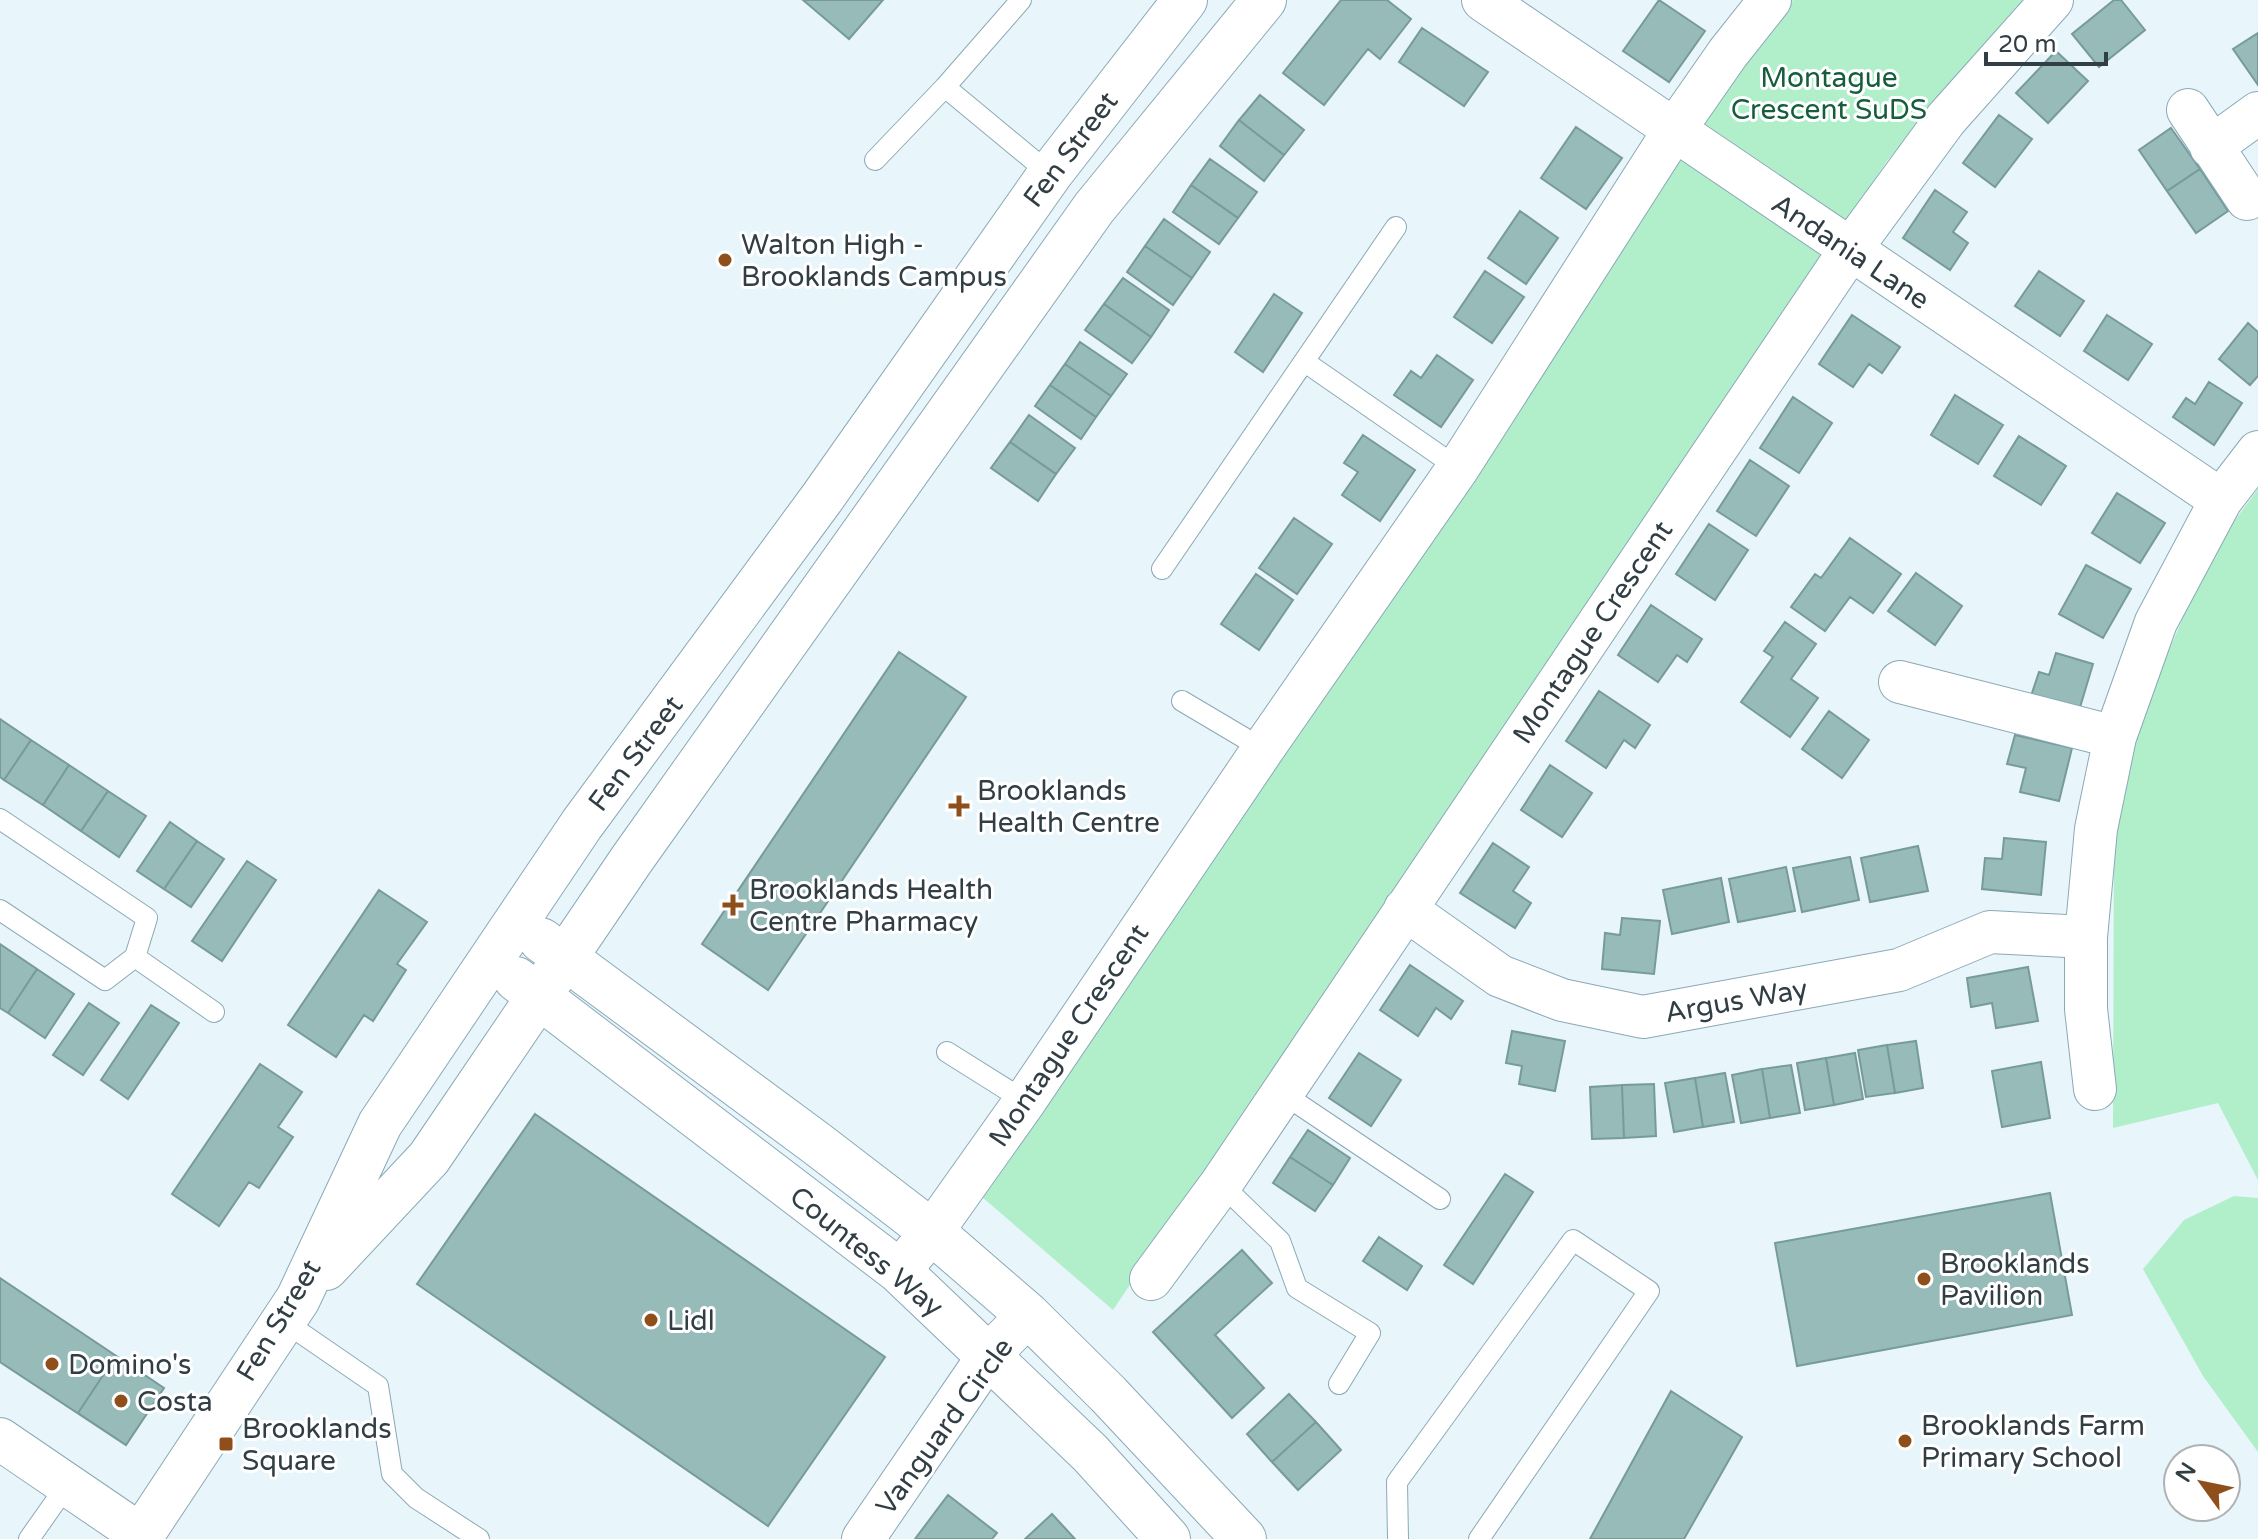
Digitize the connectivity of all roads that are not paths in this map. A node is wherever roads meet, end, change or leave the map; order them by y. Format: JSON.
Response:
{"nodes":[{"id":1,"x":1021,"y":0,"type":"edge"},
{"id":2,"x":1185,"y":0,"type":"edge"},
{"id":3,"x":1264,"y":0,"type":"edge"},
{"id":4,"x":1483,"y":0,"type":"edge"},
{"id":5,"x":1770,"y":0,"type":"edge"},
{"id":6,"x":2052,"y":0,"type":"edge"},
{"id":7,"x":945,"y":87,"type":"junction"},
{"id":8,"x":2188,"y":110,"type":"dead end"},
{"id":9,"x":2258,"y":113,"type":"edge"},
{"id":10,"x":1675,"y":129,"type":"junction"},
{"id":11,"x":2211,"y":147,"type":"junction"},
{"id":12,"x":875,"y":160,"type":"dead end"},
{"id":13,"x":1050,"y":174,"type":"junction"},
{"id":14,"x":2247,"y":199,"type":"dead end"},
{"id":15,"x":1094,"y":208,"type":"junction"},
{"id":16,"x":1396,"y":227,"type":"dead end"},
{"id":17,"x":1850,"y":250,"type":"junction"},
{"id":18,"x":1305,"y":362,"type":"junction"},
{"id":19,"x":2258,"y":452,"type":"edge"},
{"id":20,"x":1458,"y":468,"type":"junction"},
{"id":21,"x":2221,"y":500,"type":"junction"},
{"id":22,"x":1162,"y":569,"type":"dead end"},
{"id":23,"x":1900,"y":682,"type":"dead end"},
{"id":24,"x":1182,"y":701,"type":"dead end"},
{"id":25,"x":2115,"y":737,"type":"junction"},
{"id":26,"x":1263,"y":749,"type":"junction"},
{"id":27,"x":0,"y":819,"type":"edge"},
{"id":28,"x":1405,"y":909,"type":"junction"},
{"id":29,"x":0,"y":910,"type":"edge"},
{"id":30,"x":516,"y":922,"type":"junction"},
{"id":31,"x":2086,"y":937,"type":"junction"},
{"id":32,"x":135,"y":957,"type":"junction"},
{"id":33,"x":566,"y":957,"type":"junction"},
{"id":34,"x":490,"y":961,"type":"junction"},
{"id":35,"x":538,"y":995,"type":"junction"},
{"id":36,"x":214,"y":1012,"type":"dead end"},
{"id":37,"x":947,"y":1052,"type":"dead end"},
{"id":38,"x":2095,"y":1089,"type":"dead end"},
{"id":39,"x":1282,"y":1093,"type":"junction"},
{"id":40,"x":1025,"y":1101,"type":"junction"},
{"id":41,"x":1221,"y":1184,"type":"junction"},
{"id":42,"x":1440,"y":1199,"type":"dead end"},
{"id":43,"x":932,"y":1232,"type":"junction"},
{"id":44,"x":899,"y":1271,"type":"junction"},
{"id":45,"x":1151,"y":1279,"type":"dead end"},
{"id":46,"x":290,"y":1310,"type":"junction"},
{"id":47,"x":1028,"y":1315,"type":"junction"},
{"id":48,"x":989,"y":1355,"type":"junction"},
{"id":49,"x":1339,"y":1384,"type":"dead end"},
{"id":50,"x":0,"y":1439,"type":"edge"},
{"id":51,"x":67,"y":1485,"type":"junction"},
{"id":52,"x":140,"y":1537,"type":"edge"},
{"id":53,"x":1401,"y":1538,"type":"edge"},
{"id":54,"x":29,"y":1539,"type":"edge"},
{"id":55,"x":479,"y":1539,"type":"edge"},
{"id":56,"x":863,"y":1539,"type":"edge"},
{"id":57,"x":1168,"y":1539,"type":"edge"},
{"id":58,"x":1244,"y":1539,"type":"edge"},
{"id":59,"x":1479,"y":1539,"type":"edge"}],
"edges":[{"from":1,"to":7,"type":"lane"},
{"from":2,"to":13,"type":"street","name":"Fen Street"},
{"from":3,"to":15,"type":"street","name":"Fen Street"},
{"from":4,"to":10,"type":"street","name":"Andania Lane"},
{"from":5,"to":10,"type":"street","name":"Montague Crescent"},
{"from":6,"to":17,"type":"street","name":"Montague Crescent"},
{"from":7,"to":12,"type":"lane"},
{"from":7,"to":13,"type":"lane"},
{"from":8,"to":11,"type":"street"},
{"from":9,"to":11,"type":"street"},
{"from":10,"to":17,"type":"street","name":"Andania Lane"},
{"from":10,"to":20,"type":"street","name":"Montague Crescent"},
{"from":11,"to":14,"type":"street"},
{"from":13,"to":15,"type":"street"},
{"from":13,"to":30,"type":"street","name":"Fen Street"},
{"from":15,"to":33,"type":"street","name":"Fen Street"},
{"from":16,"to":18,"type":"lane"},
{"from":17,"to":21,"type":"street","name":"Andania Lane"},
{"from":17,"to":28,"type":"street","name":"Montague Crescent"},
{"from":18,"to":20,"type":"lane"},
{"from":18,"to":22,"type":"lane"},
{"from":19,"to":21,"type":"street"},
{"from":20,"to":26,"type":"street","name":"Montague Crescent"},
{"from":21,"to":25,"type":"street"},
{"from":23,"to":25,"type":"street"},
{"from":24,"to":26,"type":"lane"},
{"from":25,"to":31,"type":"street"},
{"from":26,"to":40,"type":"street","name":"Montague Crescent"},
{"from":27,"to":32,"type":"lane"},
{"from":28,"to":31,"type":"street","name":"Argus Way"},
{"from":28,"to":39,"type":"street","name":"Montague Crescent"},
{"from":29,"to":32,"type":"lane"},
{"from":30,"to":33,"type":"street"},
{"from":30,"to":34,"type":"street","name":"Fen Street"},
{"from":31,"to":38,"type":"street"},
{"from":32,"to":36,"type":"lane"},
{"from":33,"to":35,"type":"street","name":"Fen Street"},
{"from":33,"to":43,"type":"street"},
{"from":34,"to":35,"type":"street","name":"Countess Way"},
{"from":34,"to":46,"type":"street","name":"Fen Street"},
{"from":35,"to":44,"type":"street","name":"Countess Way"},
{"from":35,"to":46,"type":"street","name":"Fen Street"},
{"from":37,"to":40,"type":"lane"},
{"from":39,"to":41,"type":"street","name":"Montague Crescent"},
{"from":39,"to":42,"type":"lane"},
{"from":40,"to":43,"type":"street","name":"Montague Crescent"},
{"from":41,"to":45,"type":"street","name":"Montague Crescent"},
{"from":41,"to":49,"type":"lane"},
{"from":43,"to":44,"type":"street","name":"Montague Crescent"},
{"from":43,"to":47,"type":"street"},
{"from":44,"to":48,"type":"street","name":"Countess Way"},
{"from":46,"to":52,"type":"street","name":"Fen Street"},
{"from":46,"to":55,"type":"lane"},
{"from":47,"to":48,"type":"street","name":"Vanguard Circle"},
{"from":47,"to":58,"type":"street"},
{"from":48,"to":56,"type":"street","name":"Vanguard Circle"},
{"from":48,"to":57,"type":"street","name":"Countess Way"},
{"from":50,"to":51,"type":"street"},
{"from":51,"to":52,"type":"street"},
{"from":51,"to":54,"type":"lane"},
{"from":53,"to":59,"type":"lane"}]}
